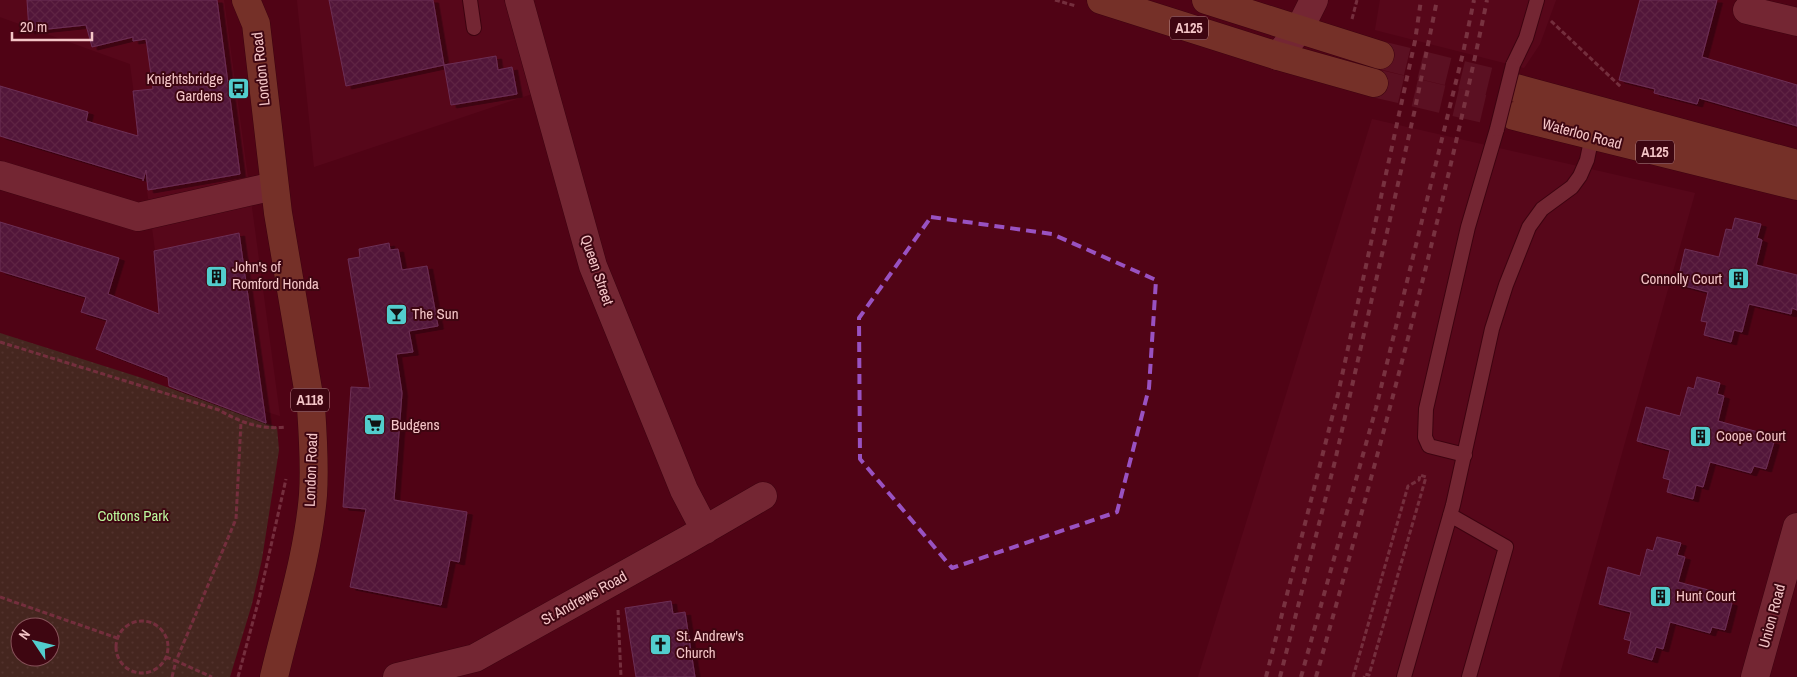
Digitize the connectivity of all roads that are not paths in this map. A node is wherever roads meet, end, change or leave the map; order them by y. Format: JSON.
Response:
{"nodes":[{"id":1,"x":470,"y":0,"type":"edge"},
{"id":2,"x":519,"y":0,"type":"edge"},
{"id":3,"x":1101,"y":0,"type":"edge"},
{"id":4,"x":1206,"y":0,"type":"edge"},
{"id":5,"x":1314,"y":0,"type":"edge"},
{"id":6,"x":1538,"y":0,"type":"edge"},
{"id":7,"x":255,"y":8,"type":"edge"},
{"id":8,"x":1747,"y":10,"type":"dead end"},
{"id":9,"x":1797,"y":22,"type":"edge"},
{"id":10,"x":474,"y":28,"type":"dead end"},
{"id":11,"x":1299,"y":30,"type":"junction"},
{"id":12,"x":1380,"y":55,"type":"tunnel mouth"},
{"id":13,"x":1278,"y":56,"type":"junction"},
{"id":14,"x":1514,"y":77,"type":"junction"},
{"id":15,"x":1374,"y":83,"type":"tunnel mouth"},
{"id":16,"x":1505,"y":122,"type":"junction"},
{"id":17,"x":1592,"y":136,"type":"junction"},
{"id":18,"x":1797,"y":164,"type":"edge"},
{"id":19,"x":0,"y":175,"type":"edge"},
{"id":20,"x":274,"y":186,"type":"junction"},
{"id":21,"x":1797,"y":186,"type":"edge"},
{"id":22,"x":1465,"y":455,"type":"junction"},
{"id":23,"x":763,"y":496,"type":"dead end"},
{"id":24,"x":1450,"y":515,"type":"junction"},
{"id":25,"x":1797,"y":527,"type":"edge"},
{"id":26,"x":705,"y":530,"type":"junction"},
{"id":27,"x":274,"y":677,"type":"edge"},
{"id":28,"x":397,"y":677,"type":"edge"},
{"id":29,"x":1404,"y":677,"type":"edge"},
{"id":30,"x":1469,"y":677,"type":"edge"},
{"id":31,"x":1756,"y":677,"type":"edge"}],
"edges":[{"from":1,"to":10,"type":"lane"},
{"from":2,"to":26,"type":"street","name":"Queen Street"},
{"from":3,"to":13,"type":"main road","number":"A125"},
{"from":4,"to":11,"type":"main road","number":"A125"},
{"from":5,"to":11,"type":"street"},
{"from":6,"to":14,"type":"lane"},
{"from":7,"to":20,"type":"main road","name":"London Road","number":"A118"},
{"from":8,"to":9,"type":"street"},
{"from":11,"to":12,"type":"main road","number":"A125"},
{"from":11,"to":13,"type":"street"},
{"from":13,"to":15,"type":"main road","number":"A125"},
{"from":14,"to":16,"type":"lane","bridge":true},
{"from":14,"to":18,"type":"main road","name":"Waterloo Road","number":"A125"},
{"from":16,"to":17,"type":"main road","name":"Waterloo Road","number":"A125"},
{"from":16,"to":22,"type":"lane"},
{"from":17,"to":21,"type":"main road","name":"Waterloo Road","number":"A125"},
{"from":17,"to":22,"type":"lane"},
{"from":19,"to":20,"type":"street"},
{"from":20,"to":27,"type":"main road","name":"London Road","number":"A118"},
{"from":22,"to":24,"type":"lane"},
{"from":23,"to":26,"type":"street","name":"St Andrews Road"},
{"from":24,"to":29,"type":"lane"},
{"from":24,"to":30,"type":"lane"},
{"from":25,"to":31,"type":"street","name":"Union Road"},
{"from":26,"to":28,"type":"street","name":"St Andrews Road"}]}
